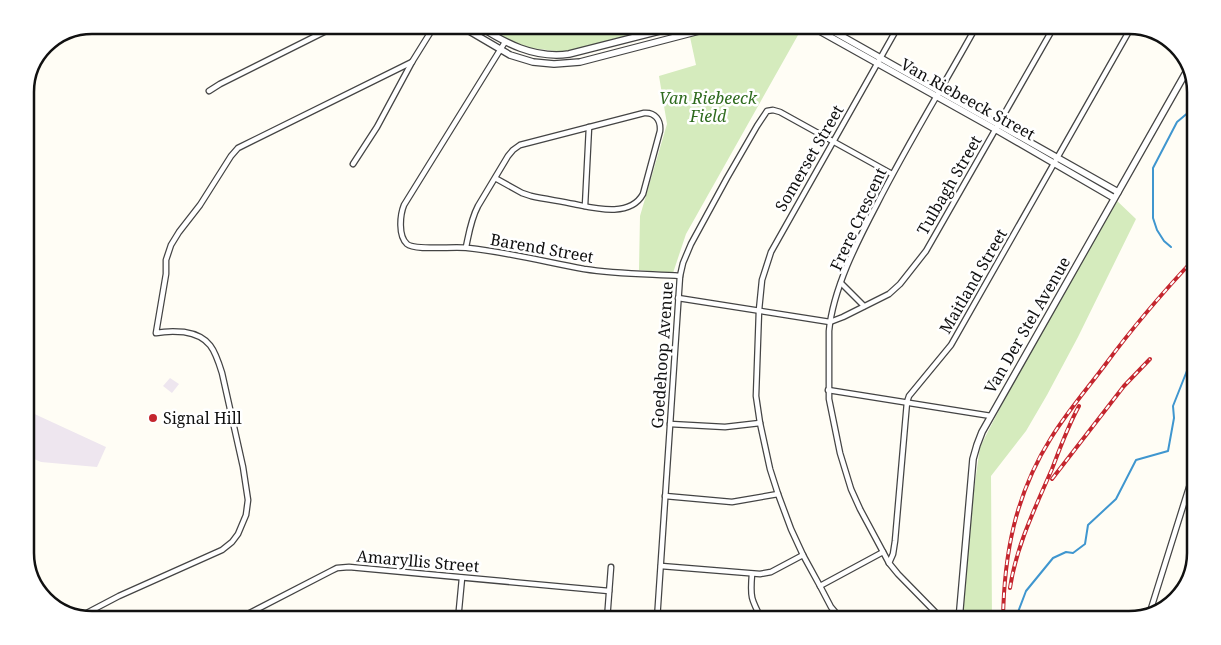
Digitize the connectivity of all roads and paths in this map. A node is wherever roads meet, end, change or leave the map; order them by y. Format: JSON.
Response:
{"nodes":[{"id":1,"x":320,"y":34,"type":"edge"},
{"id":2,"x":429,"y":34,"type":"edge"},
{"id":3,"x":474,"y":34,"type":"edge"},
{"id":4,"x":492,"y":34,"type":"edge"},
{"id":5,"x":647,"y":34,"type":"edge"},
{"id":6,"x":687,"y":34,"type":"edge"},
{"id":7,"x":832,"y":34,"type":"edge"},
{"id":8,"x":894,"y":34,"type":"edge"},
{"id":9,"x":971,"y":34,"type":"edge"},
{"id":10,"x":1050,"y":34,"type":"edge"},
{"id":11,"x":1127,"y":34,"type":"edge"},
{"id":12,"x":505,"y":42,"type":"junction"},
{"id":13,"x":500,"y":50,"type":"junction"},
{"id":14,"x":879,"y":61,"type":"junction"},
{"id":15,"x":412,"y":62,"type":"junction"},
{"id":16,"x":1185,"y":75,"type":"edge"},
{"id":17,"x":209,"y":91,"type":"dead end"},
{"id":18,"x":938,"y":94,"type":"junction"},
{"id":19,"x":997,"y":127,"type":"junction"},
{"id":20,"x":589,"y":128,"type":"junction"},
{"id":21,"x":833,"y":142,"type":"junction"},
{"id":22,"x":1056,"y":161,"type":"junction"},
{"id":23,"x":353,"y":164,"type":"dead end"},
{"id":24,"x":892,"y":174,"type":"junction"},
{"id":25,"x":1082,"y":176,"type":"junction"},
{"id":26,"x":495,"y":178,"type":"junction"},
{"id":27,"x":1118,"y":192,"type":"junction"},
{"id":28,"x":1114,"y":198,"type":"junction"},
{"id":29,"x":585,"y":206,"type":"junction"},
{"id":30,"x":466,"y":248,"type":"junction"},
{"id":31,"x":680,"y":276,"type":"junction"},
{"id":32,"x":841,"y":283,"type":"junction"},
{"id":33,"x":678,"y":298,"type":"junction"},
{"id":34,"x":864,"y":306,"type":"junction"},
{"id":35,"x":759,"y":310,"type":"junction"},
{"id":36,"x":830,"y":322,"type":"junction"},
{"id":37,"x":828,"y":390,"type":"junction"},
{"id":38,"x":907,"y":402,"type":"junction"},
{"id":39,"x":991,"y":416,"type":"junction"},
{"id":40,"x":760,"y":423,"type":"junction"},
{"id":41,"x":670,"y":424,"type":"junction"},
{"id":42,"x":778,"y":494,"type":"junction"},
{"id":43,"x":1187,"y":494,"type":"edge"},
{"id":44,"x":665,"y":496,"type":"junction"},
{"id":45,"x":883,"y":552,"type":"junction"},
{"id":46,"x":803,"y":554,"type":"junction"},
{"id":47,"x":889,"y":563,"type":"junction"},
{"id":48,"x":660,"y":566,"type":"junction"},
{"id":49,"x":611,"y":567,"type":"dead end"},
{"id":50,"x":752,"y":574,"type":"junction"},
{"id":51,"x":462,"y":578,"type":"junction"},
{"id":52,"x":820,"y":586,"type":"junction"},
{"id":53,"x":609,"y":591,"type":"junction"},
{"id":54,"x":1151,"y":607,"type":"edge"},
{"id":55,"x":90,"y":611,"type":"edge"},
{"id":56,"x":253,"y":611,"type":"edge"},
{"id":57,"x":459,"y":611,"type":"edge"},
{"id":58,"x":608,"y":611,"type":"edge"},
{"id":59,"x":658,"y":611,"type":"edge"},
{"id":60,"x":757,"y":611,"type":"edge"},
{"id":61,"x":834,"y":611,"type":"edge"},
{"id":62,"x":935,"y":611,"type":"edge"},
{"id":63,"x":960,"y":611,"type":"edge"}],
"edges":[{"from":1,"to":17,"type":"street"},
{"from":2,"to":15,"type":"street"},
{"from":3,"to":13,"type":"street"},
{"from":4,"to":12,"type":"street"},
{"from":5,"to":12,"type":"street"},
{"from":6,"to":13,"type":"street"},
{"from":7,"to":14,"type":"street","name":"Van Riebeeck Street"},
{"from":8,"to":14,"type":"street","name":"Somerset Street"},
{"from":9,"to":18,"type":"street","name":"Frere Crescent"},
{"from":10,"to":19,"type":"street","name":"Tulbagh Street"},
{"from":11,"to":22,"type":"street","name":"Maitland Street"},
{"from":12,"to":13,"type":"street"},
{"from":13,"to":30,"type":"street","name":"Barend Street"},
{"from":14,"to":18,"type":"street","name":"Van Riebeeck Street"},
{"from":14,"to":21,"type":"street","name":"Somerset Street"},
{"from":15,"to":23,"type":"street"},
{"from":15,"to":55,"type":"street"},
{"from":16,"to":27,"type":"street","name":"Van Der Stel Avenue"},
{"from":18,"to":19,"type":"street","name":"Van Riebeeck Street"},
{"from":18,"to":24,"type":"street","name":"Frere Crescent"},
{"from":19,"to":22,"type":"street","name":"Van Riebeeck Street"},
{"from":19,"to":34,"type":"street","name":"Tulbagh Street"},
{"from":20,"to":26,"type":"street"},
{"from":20,"to":29,"type":"street"},
{"from":20,"to":29,"type":"street"},
{"from":21,"to":24,"type":"street"},
{"from":21,"to":31,"type":"street","name":"Goedehoop Avenue"},
{"from":21,"to":35,"type":"street","name":"Somerset Street"},
{"from":22,"to":25,"type":"street","name":"Van Riebeeck Street"},
{"from":22,"to":38,"type":"street","name":"Maitland Street"},
{"from":24,"to":32,"type":"street","name":"Frere Crescent"},
{"from":25,"to":27,"type":"street","name":"Van Riebeeck Street"},
{"from":25,"to":28,"type":"street","name":"Van Riebeeck Street"},
{"from":26,"to":29,"type":"street"},
{"from":26,"to":30,"type":"street"},
{"from":27,"to":28,"type":"street","name":"Van Der Stel Avenue"},
{"from":28,"to":39,"type":"street","name":"Van Der Stel Avenue"},
{"from":30,"to":31,"type":"street","name":"Barend Street"},
{"from":31,"to":33,"type":"street","name":"Goedehoop Avenue"},
{"from":32,"to":34,"type":"street"},
{"from":32,"to":36,"type":"street","name":"Frere Crescent"},
{"from":33,"to":35,"type":"street"},
{"from":33,"to":41,"type":"street","name":"Goedehoop Avenue"},
{"from":34,"to":36,"type":"street","name":"Tulbagh Street"},
{"from":35,"to":36,"type":"street"},
{"from":35,"to":40,"type":"street","name":"Somerset Street"},
{"from":36,"to":37,"type":"street","name":"Frere Crescent"},
{"from":37,"to":38,"type":"street"},
{"from":37,"to":45,"type":"street","name":"Frere Crescent"},
{"from":38,"to":39,"type":"street"},
{"from":38,"to":47,"type":"street","name":"Maitland Street"},
{"from":39,"to":63,"type":"street","name":"Van Der Stel Avenue"},
{"from":40,"to":41,"type":"street"},
{"from":40,"to":42,"type":"street","name":"Somerset Street"},
{"from":41,"to":44,"type":"street","name":"Goedehoop Avenue"},
{"from":42,"to":44,"type":"street"},
{"from":42,"to":46,"type":"street","name":"Somerset Street"},
{"from":43,"to":54,"type":"street"},
{"from":44,"to":48,"type":"street","name":"Goedehoop Avenue"},
{"from":45,"to":47,"type":"street","name":"Frere Crescent"},
{"from":45,"to":52,"type":"street"},
{"from":46,"to":50,"type":"street"},
{"from":46,"to":52,"type":"street","name":"Somerset Street"},
{"from":47,"to":62,"type":"street","name":"Frere Crescent"},
{"from":48,"to":50,"type":"street"},
{"from":48,"to":59,"type":"street","name":"Goedehoop Avenue"},
{"from":49,"to":53,"type":"street"},
{"from":50,"to":60,"type":"street"},
{"from":51,"to":53,"type":"street","name":"Amaryllis Street"},
{"from":51,"to":56,"type":"street","name":"Amaryllis Street"},
{"from":51,"to":57,"type":"street"},
{"from":52,"to":61,"type":"street","name":"Somerset Street"},
{"from":53,"to":58,"type":"street"}]}
